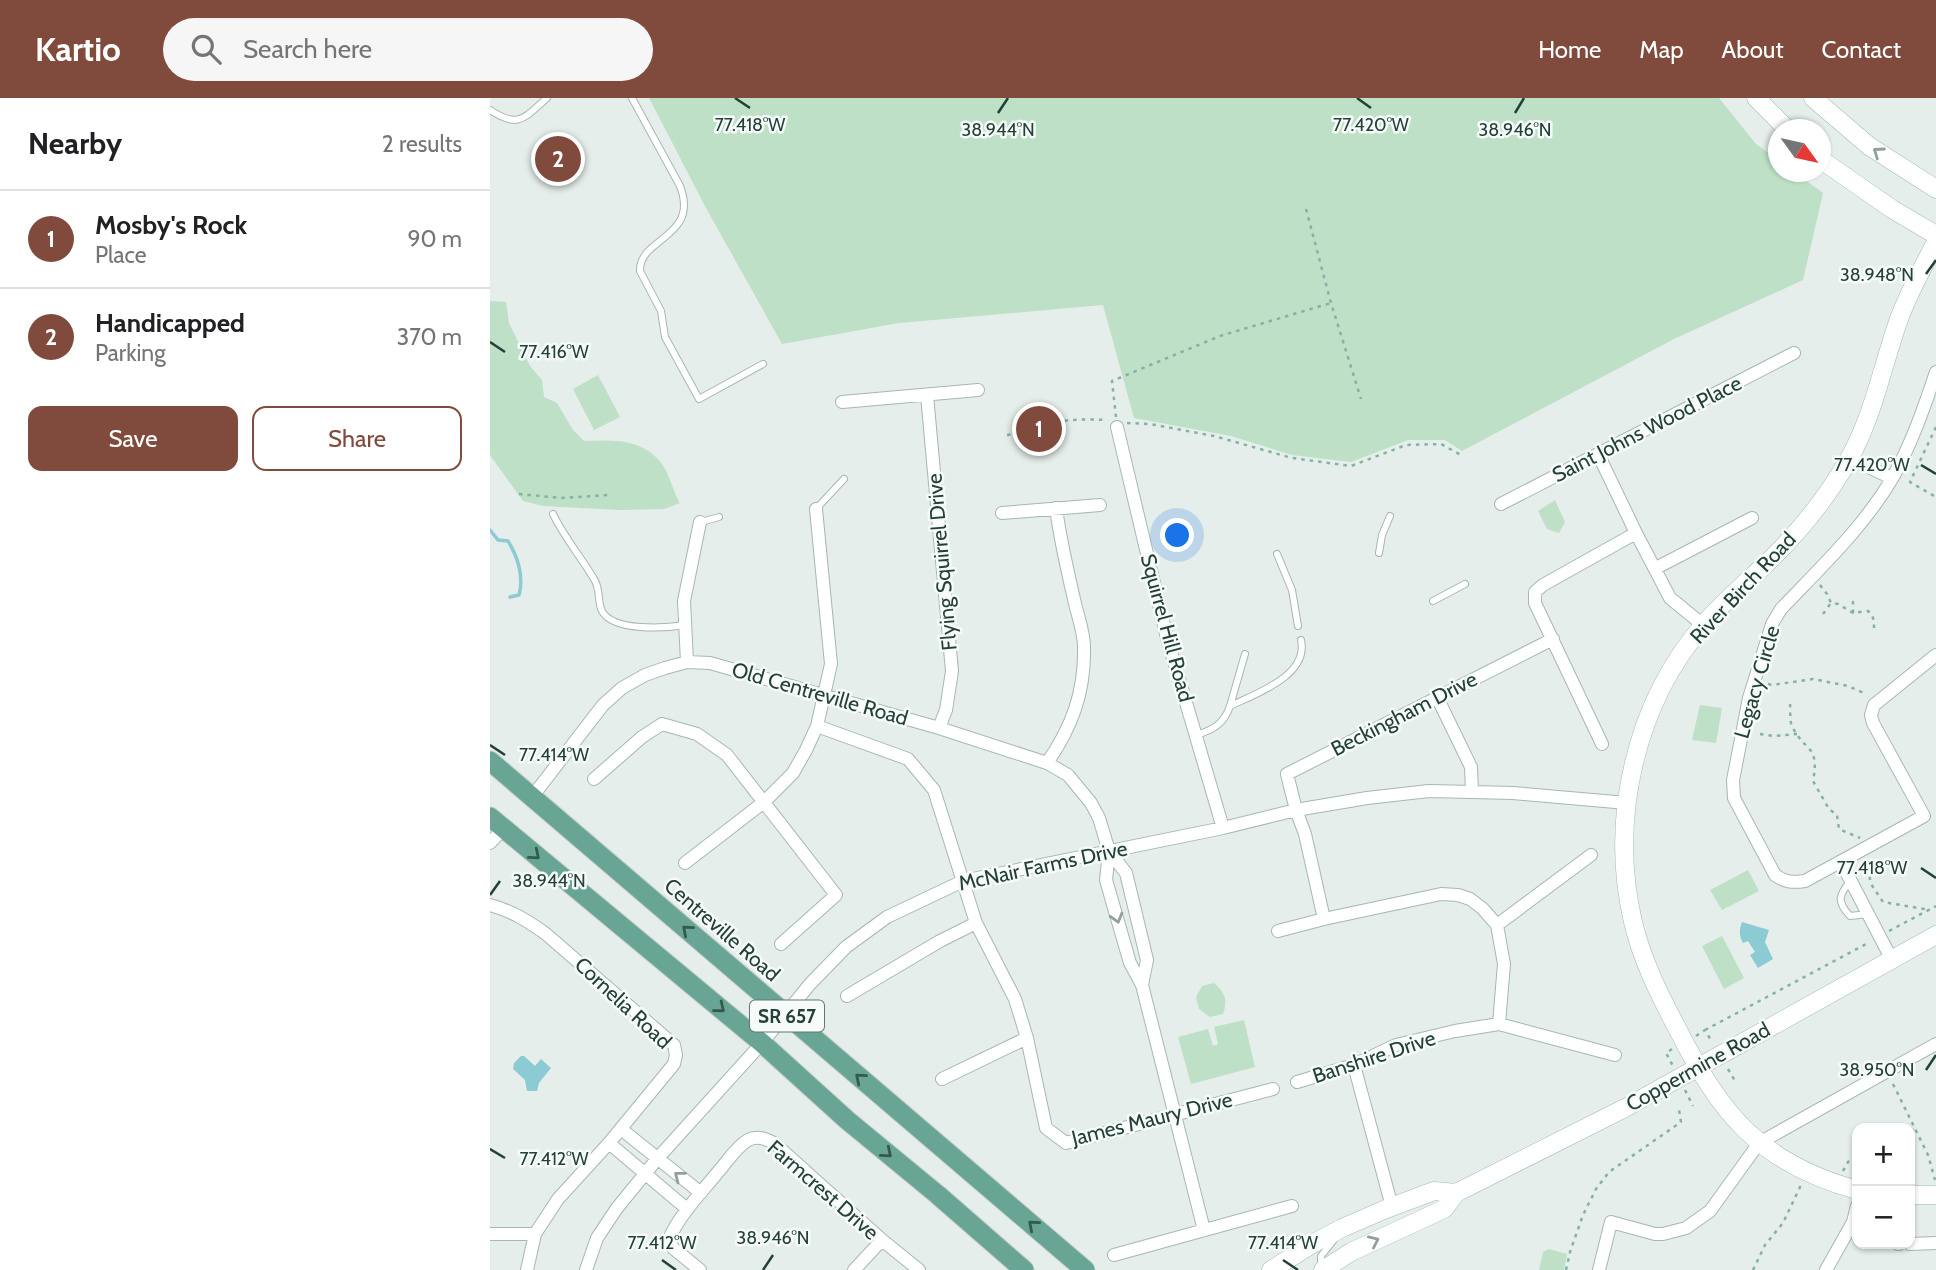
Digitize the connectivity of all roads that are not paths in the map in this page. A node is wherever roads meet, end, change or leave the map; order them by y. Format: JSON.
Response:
{"nodes":[{"id":1,"x":547,"y":98,"type":"edge"},
{"id":2,"x":632,"y":98,"type":"edge"},
{"id":3,"x":1756,"y":98,"type":"edge"},
{"id":4,"x":1813,"y":98,"type":"edge"},
{"id":5,"x":490,"y":110,"type":"edge"},
{"id":6,"x":1777,"y":119,"type":"edge"},
{"id":7,"x":1831,"y":166,"type":"edge"},
{"id":8,"x":1936,"y":189,"type":"edge"},
{"id":9,"x":1936,"y":234,"type":"edge"},
{"id":10,"x":1936,"y":242,"type":"edge"},
{"id":11,"x":1794,"y":353,"type":"dead end"},
{"id":12,"x":764,"y":364,"type":"dead end"},
{"id":13,"x":1936,"y":372,"type":"edge"},
{"id":14,"x":978,"y":390,"type":"dead end"},
{"id":15,"x":927,"y":395,"type":"junction"},
{"id":16,"x":842,"y":402,"type":"dead end"},
{"id":17,"x":1117,"y":424,"type":"road end"},
{"id":18,"x":1598,"y":454,"type":"junction"},
{"id":19,"x":1849,"y":458,"type":"junction"},
{"id":20,"x":1892,"y":478,"type":"junction"},
{"id":21,"x":844,"y":479,"type":"dead end"},
{"id":22,"x":1501,"y":504,"type":"dead end"},
{"id":23,"x":1100,"y":505,"type":"dead end"},
{"id":24,"x":1056,"y":508,"type":"junction"},
{"id":25,"x":817,"y":509,"type":"joint"},
{"id":26,"x":1002,"y":513,"type":"dead end"},
{"id":27,"x":552,"y":514,"type":"dead end"},
{"id":28,"x":1390,"y":516,"type":"dead end"},
{"id":29,"x":719,"y":517,"type":"dead end"},
{"id":30,"x":1752,"y":518,"type":"dead end"},
{"id":31,"x":700,"y":522,"type":"joint"},
{"id":32,"x":1636,"y":533,"type":"junction"},
{"id":33,"x":1278,"y":554,"type":"dead end"},
{"id":34,"x":1379,"y":554,"type":"dead end"},
{"id":35,"x":1656,"y":568,"type":"junction"},
{"id":36,"x":1465,"y":584,"type":"dead end"},
{"id":37,"x":1433,"y":601,"type":"dead end"},
{"id":38,"x":685,"y":625,"type":"junction"},
{"id":39,"x":1703,"y":625,"type":"junction"},
{"id":40,"x":1298,"y":626,"type":"dead end"},
{"id":41,"x":1553,"y":639,"type":"junction"},
{"id":42,"x":1301,"y":640,"type":"dead end"},
{"id":43,"x":1245,"y":654,"type":"dead end"},
{"id":44,"x":1936,"y":655,"type":"edge"},
{"id":45,"x":688,"y":662,"type":"junction"},
{"id":46,"x":825,"y":696,"type":"junction"},
{"id":47,"x":1437,"y":697,"type":"junction"},
{"id":48,"x":1230,"y":706,"type":"junction"},
{"id":49,"x":817,"y":726,"type":"junction"},
{"id":50,"x":939,"y":728,"type":"junction"},
{"id":51,"x":1196,"y":735,"type":"junction"},
{"id":52,"x":1602,"y":744,"type":"dead end"},
{"id":53,"x":490,"y":761,"type":"edge"},
{"id":54,"x":1047,"y":763,"type":"junction"},
{"id":55,"x":594,"y":779,"type":"dead end"},
{"id":56,"x":1472,"y":792,"type":"junction"},
{"id":57,"x":532,"y":797,"type":"junction"},
{"id":58,"x":764,"y":802,"type":"junction"},
{"id":59,"x":1627,"y":803,"type":"junction"},
{"id":60,"x":1296,"y":810,"type":"junction"},
{"id":61,"x":497,"y":823,"type":"edge"},
{"id":62,"x":1223,"y":828,"type":"junction"},
{"id":63,"x":490,"y":843,"type":"edge"},
{"id":64,"x":1109,"y":851,"type":"junction"},
{"id":65,"x":1591,"y":855,"type":"dead end"},
{"id":66,"x":1841,"y":862,"type":"junction"},
{"id":67,"x":685,"y":863,"type":"dead end"},
{"id":68,"x":1851,"y":880,"type":"junction"},
{"id":69,"x":962,"y":881,"type":"junction"},
{"id":70,"x":490,"y":905,"type":"edge"},
{"id":71,"x":1868,"y":914,"type":"junction"},
{"id":72,"x":1324,"y":919,"type":"junction"},
{"id":73,"x":976,"y":923,"type":"junction"},
{"id":74,"x":1497,"y":925,"type":"junction"},
{"id":75,"x":1278,"y":931,"type":"dead end"},
{"id":76,"x":1936,"y":935,"type":"edge"},
{"id":77,"x":781,"y":944,"type":"dead end"},
{"id":78,"x":1892,"y":960,"type":"junction"},
{"id":79,"x":1142,"y":985,"type":"junction"},
{"id":80,"x":847,"y":996,"type":"dead end"},
{"id":81,"x":785,"y":1014,"type":"junction"},
{"id":82,"x":1499,"y":1024,"type":"junction"},
{"id":83,"x":1027,"y":1038,"type":"junction"},
{"id":84,"x":762,"y":1043,"type":"junction"},
{"id":85,"x":1936,"y":1044,"type":"edge"},
{"id":86,"x":1615,"y":1055,"type":"dead end"},
{"id":87,"x":1354,"y":1065,"type":"junction"},
{"id":88,"x":1698,"y":1068,"type":"junction"},
{"id":89,"x":942,"y":1079,"type":"dead end"},
{"id":90,"x":1297,"y":1082,"type":"dead end"},
{"id":91,"x":1273,"y":1089,"type":"dead end"},
{"id":92,"x":1175,"y":1114,"type":"junction"},
{"id":93,"x":621,"y":1129,"type":"junction"},
{"id":94,"x":609,"y":1143,"type":"junction"},
{"id":95,"x":1759,"y":1143,"type":"junction"},
{"id":96,"x":657,"y":1159,"type":"junction"},
{"id":97,"x":645,"y":1174,"type":"junction"},
{"id":98,"x":1852,"y":1189,"type":"edge"},
{"id":99,"x":701,"y":1193,"type":"junction"},
{"id":100,"x":1456,"y":1193,"type":"junction"},
{"id":101,"x":1915,"y":1195,"type":"edge"},
{"id":102,"x":1936,"y":1195,"type":"edge"},
{"id":103,"x":1292,"y":1206,"type":"dead end"},
{"id":104,"x":1392,"y":1207,"type":"junction"},
{"id":105,"x":687,"y":1209,"type":"junction"},
{"id":106,"x":1356,"y":1222,"type":"junction"},
{"id":107,"x":1204,"y":1230,"type":"junction"},
{"id":108,"x":1852,"y":1233,"type":"edge"},
{"id":109,"x":490,"y":1234,"type":"edge"},
{"id":110,"x":535,"y":1234,"type":"junction"},
{"id":111,"x":882,"y":1240,"type":"junction"},
{"id":112,"x":1936,"y":1243,"type":"edge"},
{"id":113,"x":1915,"y":1244,"type":"edge"},
{"id":114,"x":1114,"y":1255,"type":"dead end"},
{"id":115,"x":1341,"y":1263,"type":"edge"},
{"id":116,"x":913,"y":1268,"type":"edge"},
{"id":117,"x":527,"y":1270,"type":"edge"},
{"id":118,"x":586,"y":1270,"type":"edge"},
{"id":119,"x":700,"y":1270,"type":"edge"},
{"id":120,"x":854,"y":1270,"type":"edge"},
{"id":121,"x":1024,"y":1270,"type":"edge"},
{"id":122,"x":1085,"y":1270,"type":"edge"},
{"id":123,"x":1271,"y":1270,"type":"edge"},
{"id":124,"x":1322,"y":1270,"type":"edge"},
{"id":125,"x":1599,"y":1270,"type":"edge"},
{"id":126,"x":1826,"y":1270,"type":"edge"}],
"edges":[{"from":1,"to":5,"type":"lane"},
{"from":2,"to":12,"type":"lane"},
{"from":3,"to":6,"type":"street"},
{"from":8,"to":4,"type":"street","one_way":true},
{"from":7,"to":9,"type":"street"},
{"from":10,"to":19,"type":"street","name":"River Birch Road"},
{"from":11,"to":18,"type":"street","name":"Saint Johns Wood Place"},
{"from":13,"to":20,"type":"street","name":"Legacy Circle"},
{"from":14,"to":15,"type":"street"},
{"from":15,"to":16,"type":"street"},
{"from":15,"to":50,"type":"street","name":"Flying Squirrel Drive"},
{"from":17,"to":51,"type":"street","name":"Squirrel Hill Road"},
{"from":18,"to":22,"type":"street","name":"Saint Johns Wood Place"},
{"from":18,"to":32,"type":"street"},
{"from":19,"to":20,"type":"street"},
{"from":19,"to":39,"type":"street","name":"River Birch Road"},
{"from":20,"to":66,"type":"street","name":"Legacy Circle"},
{"from":21,"to":25,"type":"lane"},
{"from":23,"to":24,"type":"street"},
{"from":24,"to":26,"type":"street"},
{"from":24,"to":54,"type":"street"},
{"from":25,"to":46,"type":"street"},
{"from":27,"to":38,"type":"lane"},
{"from":28,"to":34,"type":"lane"},
{"from":29,"to":31,"type":"lane"},
{"from":30,"to":35,"type":"street"},
{"from":31,"to":38,"type":"street"},
{"from":32,"to":35,"type":"street"},
{"from":32,"to":41,"type":"street"},
{"from":33,"to":40,"type":"lane"},
{"from":35,"to":39,"type":"street"},
{"from":36,"to":37,"type":"lane"},
{"from":38,"to":45,"type":"street"},
{"from":39,"to":59,"type":"street","name":"River Birch Road"},
{"from":41,"to":47,"type":"street","name":"Beckingham Drive"},
{"from":41,"to":52,"type":"street"},
{"from":42,"to":48,"type":"lane"},
{"from":43,"to":48,"type":"lane"},
{"from":44,"to":66,"type":"street","name":"Legacy Circle"},
{"from":45,"to":46,"type":"street","name":"Old Centreville Road"},
{"from":45,"to":57,"type":"street","name":"Old Centreville Road"},
{"from":46,"to":49,"type":"street"},
{"from":46,"to":50,"type":"street","name":"Old Centreville Road"},
{"from":47,"to":56,"type":"street"},
{"from":47,"to":60,"type":"street","name":"Beckingham Drive"},
{"from":48,"to":51,"type":"lane"},
{"from":49,"to":58,"type":"street"},
{"from":49,"to":69,"type":"street","name":"James Maury Drive"},
{"from":50,"to":54,"type":"street","name":"Old Centreville Road"},
{"from":51,"to":62,"type":"street","name":"Squirrel Hill Road"},
{"from":53,"to":57,"type":"main road","name":"Centreville Road","number":"SR 657"},
{"from":54,"to":64,"type":"street","name":"Old Centreville Road"},
{"from":55,"to":58,"type":"street"},
{"from":56,"to":59,"type":"street","name":"McNair Farms Drive"},
{"from":56,"to":60,"type":"street","name":"McNair Farms Drive"},
{"from":81,"to":57,"type":"main road","name":"Centreville Road","number":"SR 657","one_way":true},
{"from":58,"to":67,"type":"street"},
{"from":58,"to":77,"type":"street"},
{"from":59,"to":88,"type":"street","name":"River Birch Road"},
{"from":60,"to":62,"type":"street","name":"McNair Farms Drive"},
{"from":60,"to":72,"type":"street"},
{"from":61,"to":63,"type":"street"},
{"from":61,"to":84,"type":"main road","number":"SR 657","one_way":true},
{"from":62,"to":64,"type":"street","name":"McNair Farms Drive"},
{"from":64,"to":69,"type":"street","name":"McNair Farms Drive"},
{"from":64,"to":79,"type":"street","one_way":true},
{"from":64,"to":79,"type":"street"},
{"from":65,"to":74,"type":"street"},
{"from":66,"to":68,"type":"street"},
{"from":68,"to":71,"type":"street"},
{"from":68,"to":71,"type":"lane"},
{"from":69,"to":73,"type":"street","name":"James Maury Drive"},
{"from":69,"to":81,"type":"street","name":"McNair Farms Drive"},
{"from":70,"to":93,"type":"street","name":"Cornelia Road"},
{"from":71,"to":78,"type":"street"},
{"from":72,"to":74,"type":"street"},
{"from":72,"to":75,"type":"street"},
{"from":73,"to":80,"type":"street"},
{"from":73,"to":83,"type":"street","name":"James Maury Drive"},
{"from":74,"to":82,"type":"street"},
{"from":76,"to":78,"type":"street","name":"Coppermine Road"},
{"from":78,"to":88,"type":"street","name":"Coppermine Road"},
{"from":79,"to":92,"type":"street"},
{"from":81,"to":84,"type":"street","name":"McNair Farms Drive"},
{"from":122,"to":81,"type":"main road","name":"Centreville Road","number":"SR 657","one_way":true},
{"from":82,"to":86,"type":"street","name":"Banshire Drive"},
{"from":82,"to":87,"type":"street","name":"Banshire Drive"},
{"from":83,"to":89,"type":"street"},
{"from":83,"to":92,"type":"street","name":"James Maury Drive"},
{"from":84,"to":96,"type":"street","name":"McNair Farms Drive"},
{"from":84,"to":121,"type":"main road","number":"SR 657","one_way":true},
{"from":85,"to":95,"type":"street"},
{"from":87,"to":90,"type":"street","name":"Banshire Drive"},
{"from":87,"to":104,"type":"street"},
{"from":88,"to":95,"type":"street","name":"River Birch Road"},
{"from":88,"to":100,"type":"street","name":"Coppermine Road"},
{"from":91,"to":92,"type":"street","name":"James Maury Drive"},
{"from":92,"to":107,"type":"street"},
{"from":93,"to":94,"type":"street","name":"Cornelia Road"},
{"from":93,"to":96,"type":"street"},
{"from":94,"to":97,"type":"street"},
{"from":94,"to":110,"type":"street","name":"Cornelia Road"},
{"from":95,"to":98,"type":"street","name":"River Birch Road"},
{"from":95,"to":125,"type":"street"},
{"from":96,"to":97,"type":"street","name":"McNair Farms Drive"},
{"from":99,"to":96,"type":"street","one_way":true},
{"from":97,"to":105,"type":"street"},
{"from":97,"to":118,"type":"street","name":"McNair Farms Drive"},
{"from":99,"to":105,"type":"street","name":"Farmcrest Drive"},
{"from":99,"to":111,"type":"street","name":"Farmcrest Drive"},
{"from":100,"to":104,"type":"street","name":"Coppermine Road"},
{"from":115,"to":100,"type":"street","name":"Coppermine Road","one_way":true},
{"from":101,"to":102,"type":"street"},
{"from":103,"to":107,"type":"street"},
{"from":104,"to":106,"type":"street","name":"Coppermine Road"},
{"from":105,"to":119,"type":"street","name":"Farmcrest Drive"},
{"from":106,"to":123,"type":"street","name":"Coppermine Road"},
{"from":106,"to":124,"type":"lane"},
{"from":107,"to":114,"type":"street"},
{"from":108,"to":126,"type":"street"},
{"from":109,"to":110,"type":"street"},
{"from":110,"to":117,"type":"street","name":"Cornelia Road"},
{"from":111,"to":116,"type":"street","name":"Farmcrest Drive"},
{"from":111,"to":120,"type":"street"},
{"from":112,"to":113,"type":"street"},
{"from":115,"to":124,"type":"street","name":"Coppermine Road"}]}
